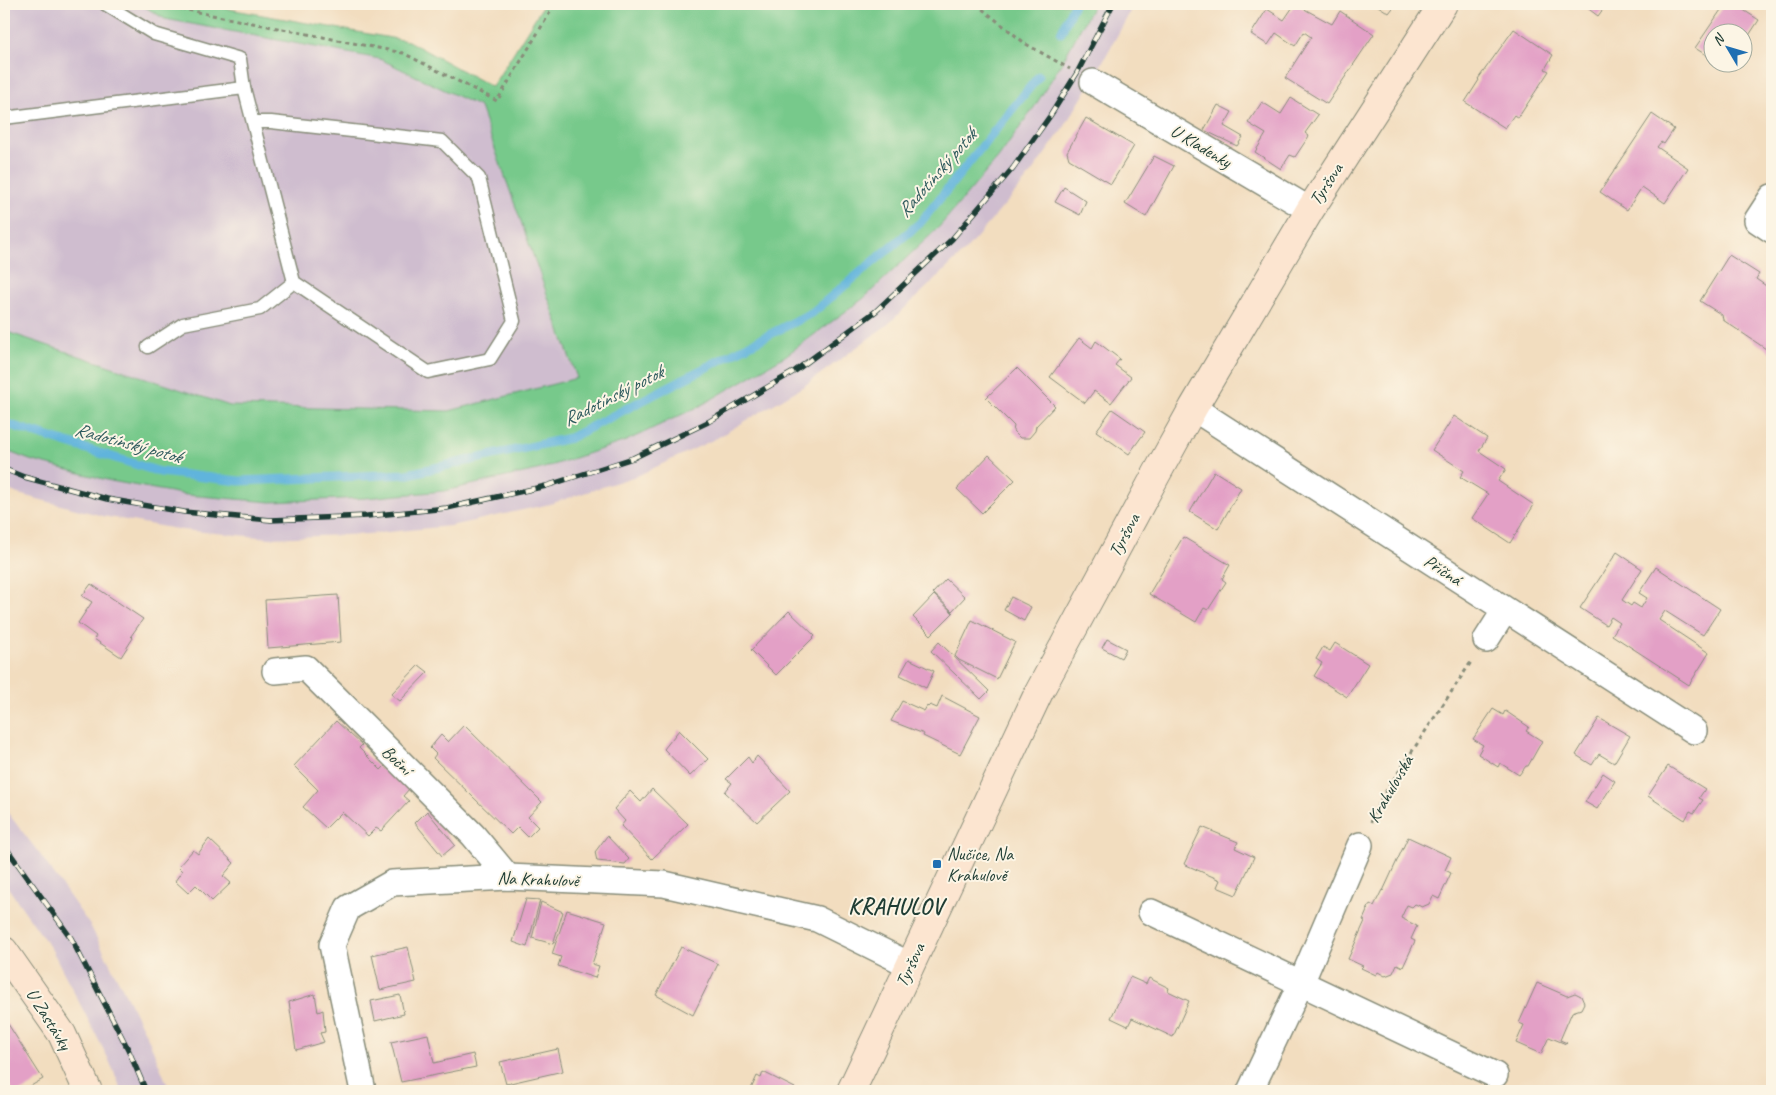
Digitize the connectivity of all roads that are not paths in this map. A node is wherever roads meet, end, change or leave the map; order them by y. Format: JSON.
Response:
{"nodes":[{"id":1,"x":105,"y":4,"type":"edge"},
{"id":2,"x":1443,"y":4,"type":"edge"},
{"id":3,"x":1093,"y":82,"type":"road end"},
{"id":4,"x":244,"y":88,"type":"junction"},
{"id":5,"x":4,"y":118,"type":"edge"},
{"id":6,"x":253,"y":122,"type":"junction"},
{"id":7,"x":1772,"y":197,"type":"edge"},
{"id":8,"x":1310,"y":210,"type":"junction"},
{"id":9,"x":1772,"y":230,"type":"edge"},
{"id":10,"x":294,"y":282,"type":"junction"},
{"id":11,"x":148,"y":347,"type":"dead end"},
{"id":12,"x":1193,"y":408,"type":"junction"},
{"id":13,"x":1505,"y":610,"type":"junction"},
{"id":14,"x":1486,"y":640,"type":"road end"},
{"id":15,"x":275,"y":671,"type":"dead end"},
{"id":16,"x":1694,"y":731,"type":"dead end"},
{"id":17,"x":1360,"y":845,"type":"road end"},
{"id":18,"x":508,"y":877,"type":"junction"},
{"id":19,"x":1151,"y":912,"type":"dead end"},
{"id":20,"x":4,"y":951,"type":"edge"},
{"id":21,"x":910,"y":965,"type":"junction"},
{"id":22,"x":1300,"y":983,"type":"junction"},
{"id":23,"x":1495,"y":1075,"type":"dead end"},
{"id":24,"x":83,"y":1087,"type":"edge"},
{"id":25,"x":363,"y":1091,"type":"edge"},
{"id":26,"x":851,"y":1091,"type":"edge"},
{"id":27,"x":1250,"y":1091,"type":"edge"}],
"edges":[{"from":1,"to":4,"type":"lane"},
{"from":2,"to":8,"type":"street","name":"Tyršova"},
{"from":3,"to":8,"type":"street","name":"U Kladenky"},
{"from":4,"to":5,"type":"lane"},
{"from":4,"to":6,"type":"lane"},
{"from":6,"to":10,"type":"lane"},
{"from":6,"to":10,"type":"lane"},
{"from":7,"to":9,"type":"street"},
{"from":8,"to":12,"type":"street","name":"Tyršova"},
{"from":10,"to":11,"type":"lane"},
{"from":12,"to":13,"type":"street","name":"Příčná"},
{"from":12,"to":21,"type":"street","name":"Tyršova"},
{"from":13,"to":14,"type":"street"},
{"from":13,"to":16,"type":"street","name":"Příčná"},
{"from":15,"to":18,"type":"street","name":"Boční"},
{"from":17,"to":22,"type":"street"},
{"from":18,"to":21,"type":"street","name":"Na Krahulově"},
{"from":18,"to":25,"type":"street","name":"Na Krahulově"},
{"from":19,"to":22,"type":"street"},
{"from":20,"to":24,"type":"street","name":"U Zastávky"},
{"from":21,"to":26,"type":"street","name":"Tyršova"},
{"from":22,"to":23,"type":"street"},
{"from":22,"to":27,"type":"street"}]}
